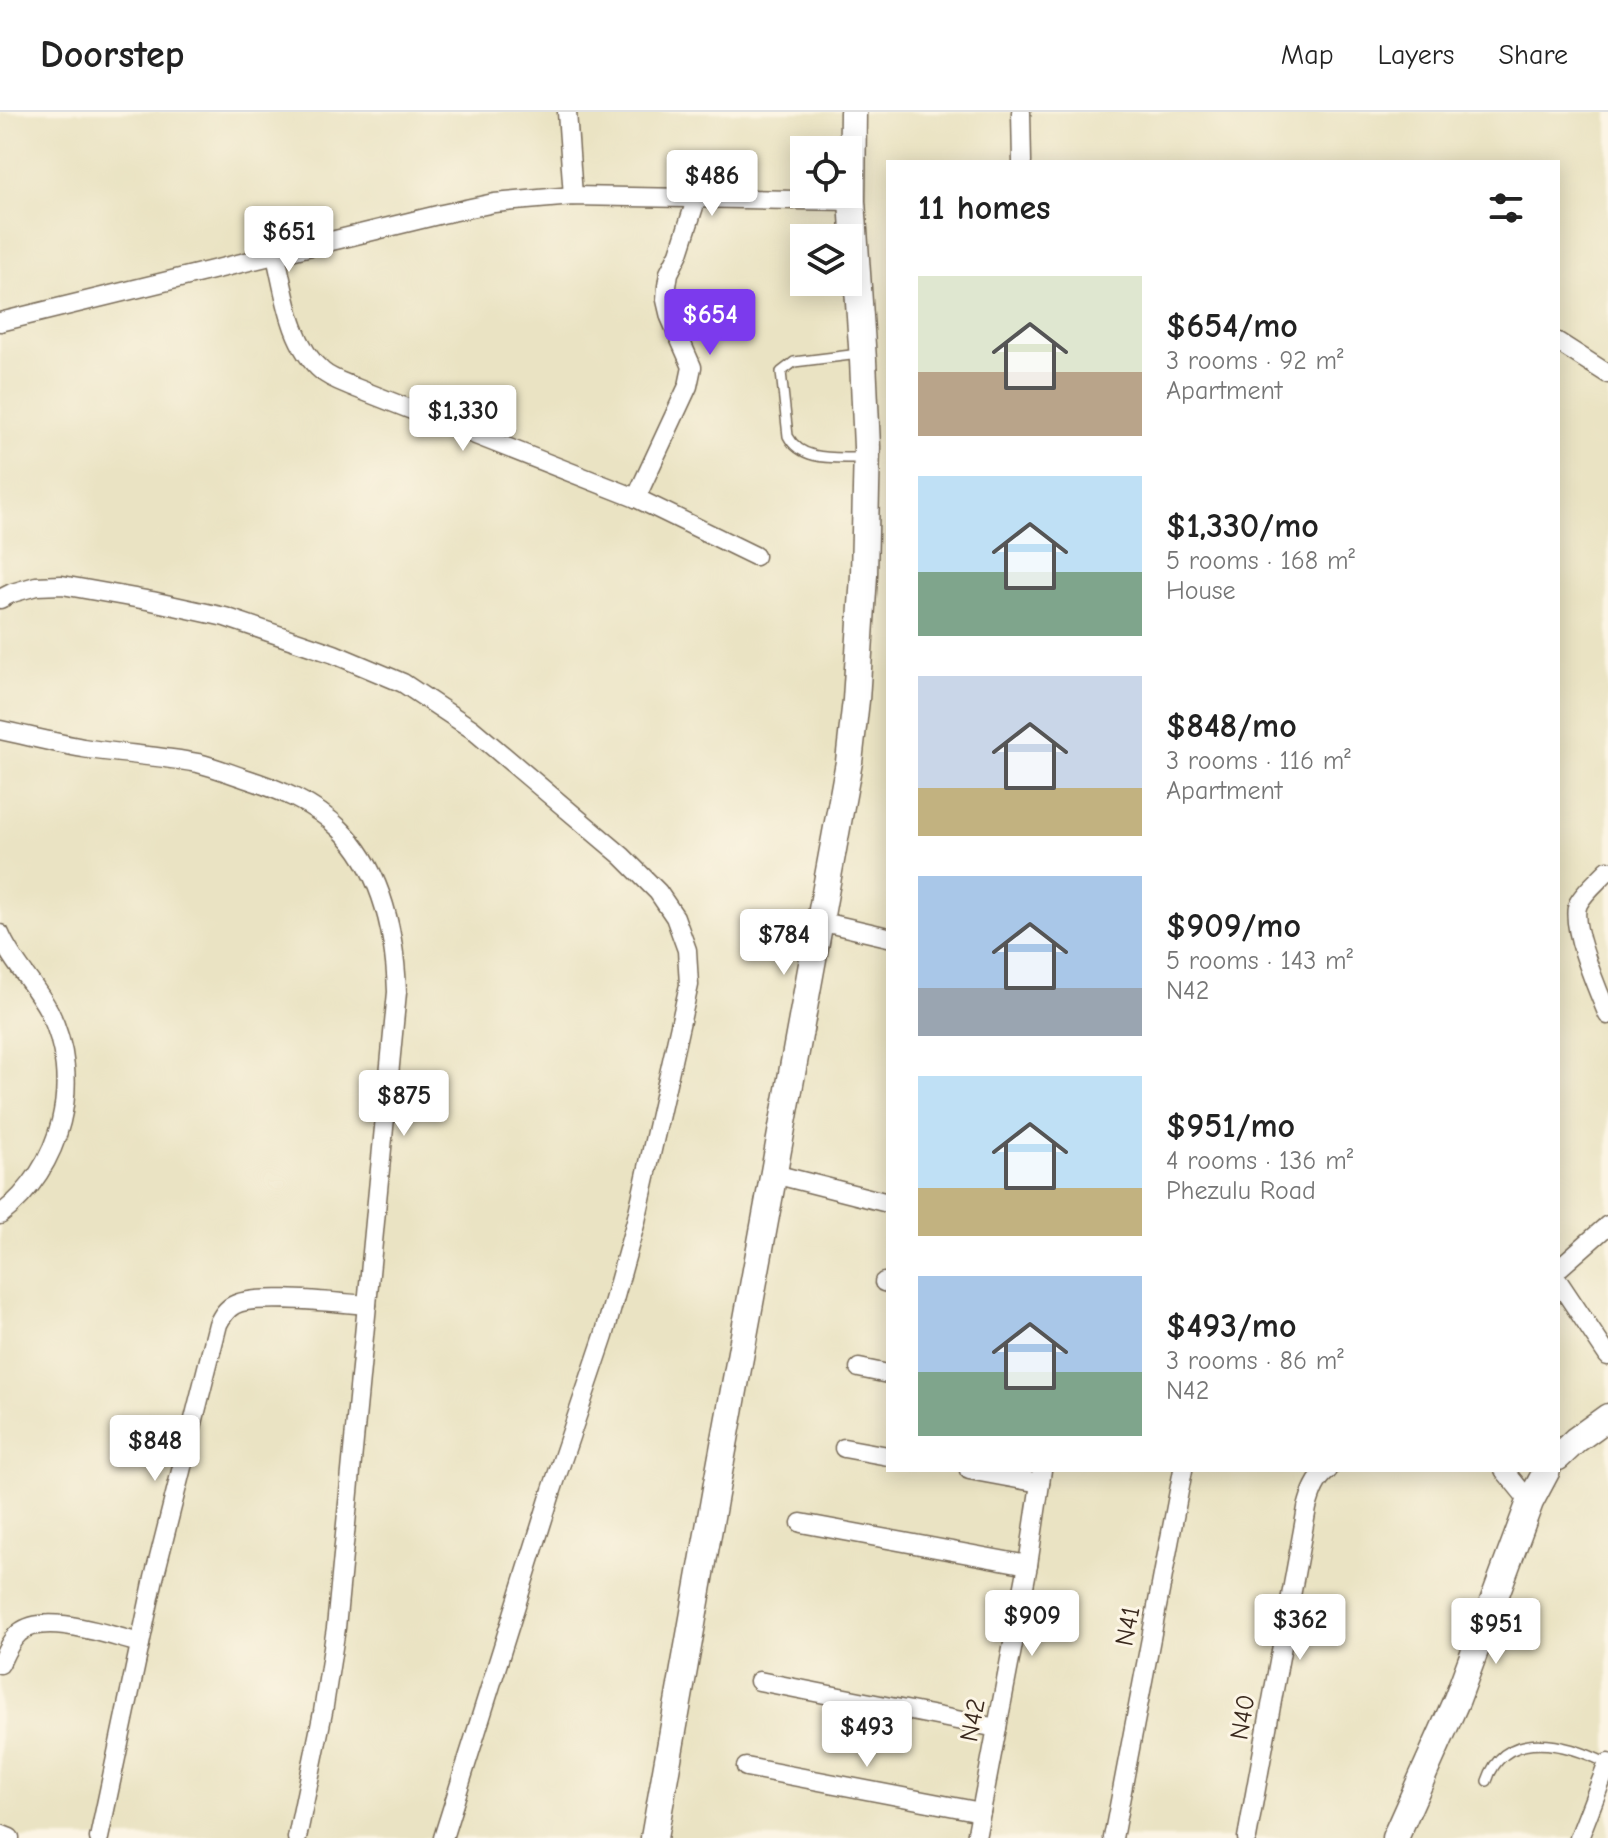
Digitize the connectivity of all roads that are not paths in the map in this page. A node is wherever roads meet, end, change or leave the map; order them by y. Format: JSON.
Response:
{"nodes":[{"id":1,"x":567,"y":112,"type":"edge"},
{"id":2,"x":853,"y":112,"type":"edge"},
{"id":3,"x":1021,"y":112,"type":"edge"},
{"id":4,"x":853,"y":136,"type":"edge"},
{"id":5,"x":1022,"y":160,"type":"edge"},
{"id":6,"x":573,"y":196,"type":"junction"},
{"id":7,"x":697,"y":197,"type":"junction"},
{"id":8,"x":790,"y":199,"type":"edge"},
{"id":9,"x":853,"y":208,"type":"edge"},
{"id":10,"x":276,"y":256,"type":"junction"},
{"id":11,"x":0,"y":322,"type":"edge"},
{"id":12,"x":1560,"y":343,"type":"edge"},
{"id":13,"x":863,"y":353,"type":"junction"},
{"id":14,"x":1608,"y":374,"type":"edge"},
{"id":15,"x":867,"y":458,"type":"junction"},
{"id":16,"x":636,"y":498,"type":"junction"},
{"id":17,"x":755,"y":556,"type":"dead end"},
{"id":18,"x":0,"y":599,"type":"edge"},
{"id":19,"x":0,"y":730,"type":"edge"},
{"id":20,"x":1608,"y":870,"type":"edge"},
{"id":21,"x":819,"y":921,"type":"junction"},
{"id":22,"x":886,"y":937,"type":"edge"},
{"id":23,"x":1,"y":940,"type":"edge"},
{"id":24,"x":1608,"y":1015,"type":"edge"},
{"id":25,"x":774,"y":1174,"type":"junction"},
{"id":26,"x":886,"y":1202,"type":"edge"},
{"id":27,"x":0,"y":1215,"type":"edge"},
{"id":28,"x":1608,"y":1225,"type":"edge"},
{"id":29,"x":1560,"y":1267,"type":"edge"},
{"id":30,"x":1560,"y":1284,"type":"edge"},
{"id":31,"x":367,"y":1305,"type":"junction"},
{"id":32,"x":1608,"y":1356,"type":"edge"},
{"id":33,"x":859,"y":1368,"type":"dead end"},
{"id":34,"x":886,"y":1374,"type":"edge"},
{"id":35,"x":1608,"y":1417,"type":"edge"},
{"id":36,"x":844,"y":1448,"type":"dead end"},
{"id":37,"x":1560,"y":1455,"type":"edge"},
{"id":38,"x":886,"y":1456,"type":"edge"},
{"id":39,"x":993,"y":1472,"type":"edge"},
{"id":40,"x":1183,"y":1472,"type":"edge"},
{"id":41,"x":1325,"y":1472,"type":"edge"},
{"id":42,"x":1506,"y":1472,"type":"edge"},
{"id":43,"x":1546,"y":1472,"type":"edge"},
{"id":44,"x":1041,"y":1476,"type":"edge"},
{"id":45,"x":1530,"y":1502,"type":"junction"},
{"id":46,"x":801,"y":1523,"type":"dead end"},
{"id":47,"x":1028,"y":1565,"type":"junction"},
{"id":48,"x":140,"y":1643,"type":"junction"},
{"id":49,"x":0,"y":1664,"type":"edge"},
{"id":50,"x":759,"y":1681,"type":"dead end"},
{"id":51,"x":997,"y":1728,"type":"junction"},
{"id":52,"x":1608,"y":1763,"type":"edge"},
{"id":53,"x":746,"y":1767,"type":"dead end"},
{"id":54,"x":1487,"y":1781,"type":"dead end"},
{"id":55,"x":981,"y":1812,"type":"junction"},
{"id":56,"x":0,"y":1834,"type":"edge"},
{"id":57,"x":10,"y":1838,"type":"edge"},
{"id":58,"x":99,"y":1838,"type":"edge"},
{"id":59,"x":297,"y":1838,"type":"edge"},
{"id":60,"x":443,"y":1838,"type":"edge"},
{"id":61,"x":654,"y":1838,"type":"edge"},
{"id":62,"x":976,"y":1838,"type":"edge"},
{"id":63,"x":1113,"y":1838,"type":"edge"},
{"id":64,"x":1247,"y":1838,"type":"edge"},
{"id":65,"x":1395,"y":1838,"type":"edge"},
{"id":66,"x":1579,"y":1838,"type":"edge"}],
"edges":[{"from":1,"to":6,"type":"street"},
{"from":2,"to":4,"type":"street"},
{"from":3,"to":5,"type":"street"},
{"from":6,"to":7,"type":"street"},
{"from":6,"to":10,"type":"street"},
{"from":7,"to":8,"type":"street"},
{"from":7,"to":16,"type":"street"},
{"from":9,"to":13,"type":"street"},
{"from":10,"to":11,"type":"street"},
{"from":10,"to":16,"type":"street"},
{"from":12,"to":14,"type":"street"},
{"from":13,"to":15,"type":"street"},
{"from":13,"to":15,"type":"lane"},
{"from":15,"to":21,"type":"street"},
{"from":16,"to":17,"type":"street"},
{"from":18,"to":60,"type":"street"},
{"from":19,"to":31,"type":"street"},
{"from":20,"to":24,"type":"street"},
{"from":21,"to":22,"type":"street"},
{"from":21,"to":25,"type":"street"},
{"from":23,"to":27,"type":"street"},
{"from":25,"to":26,"type":"street"},
{"from":25,"to":61,"type":"street"},
{"from":28,"to":29,"type":"street"},
{"from":30,"to":32,"type":"street"},
{"from":31,"to":48,"type":"street"},
{"from":31,"to":59,"type":"street"},
{"from":33,"to":34,"type":"street"},
{"from":35,"to":37,"type":"street"},
{"from":36,"to":38,"type":"street"},
{"from":39,"to":44,"type":"street"},
{"from":40,"to":63,"type":"street","name":"N41"},
{"from":41,"to":64,"type":"street","name":"N40"},
{"from":42,"to":45,"type":"street"},
{"from":43,"to":45,"type":"street"},
{"from":44,"to":47,"type":"street","name":"N42"},
{"from":45,"to":65,"type":"street"},
{"from":46,"to":47,"type":"street"},
{"from":47,"to":51,"type":"street","name":"N42"},
{"from":48,"to":49,"type":"street"},
{"from":48,"to":58,"type":"street"},
{"from":50,"to":51,"type":"street"},
{"from":51,"to":55,"type":"street","name":"N42"},
{"from":52,"to":54,"type":"lane"},
{"from":52,"to":66,"type":"street"},
{"from":53,"to":55,"type":"street"},
{"from":55,"to":62,"type":"street","name":"N42"},
{"from":56,"to":57,"type":"street"}]}
